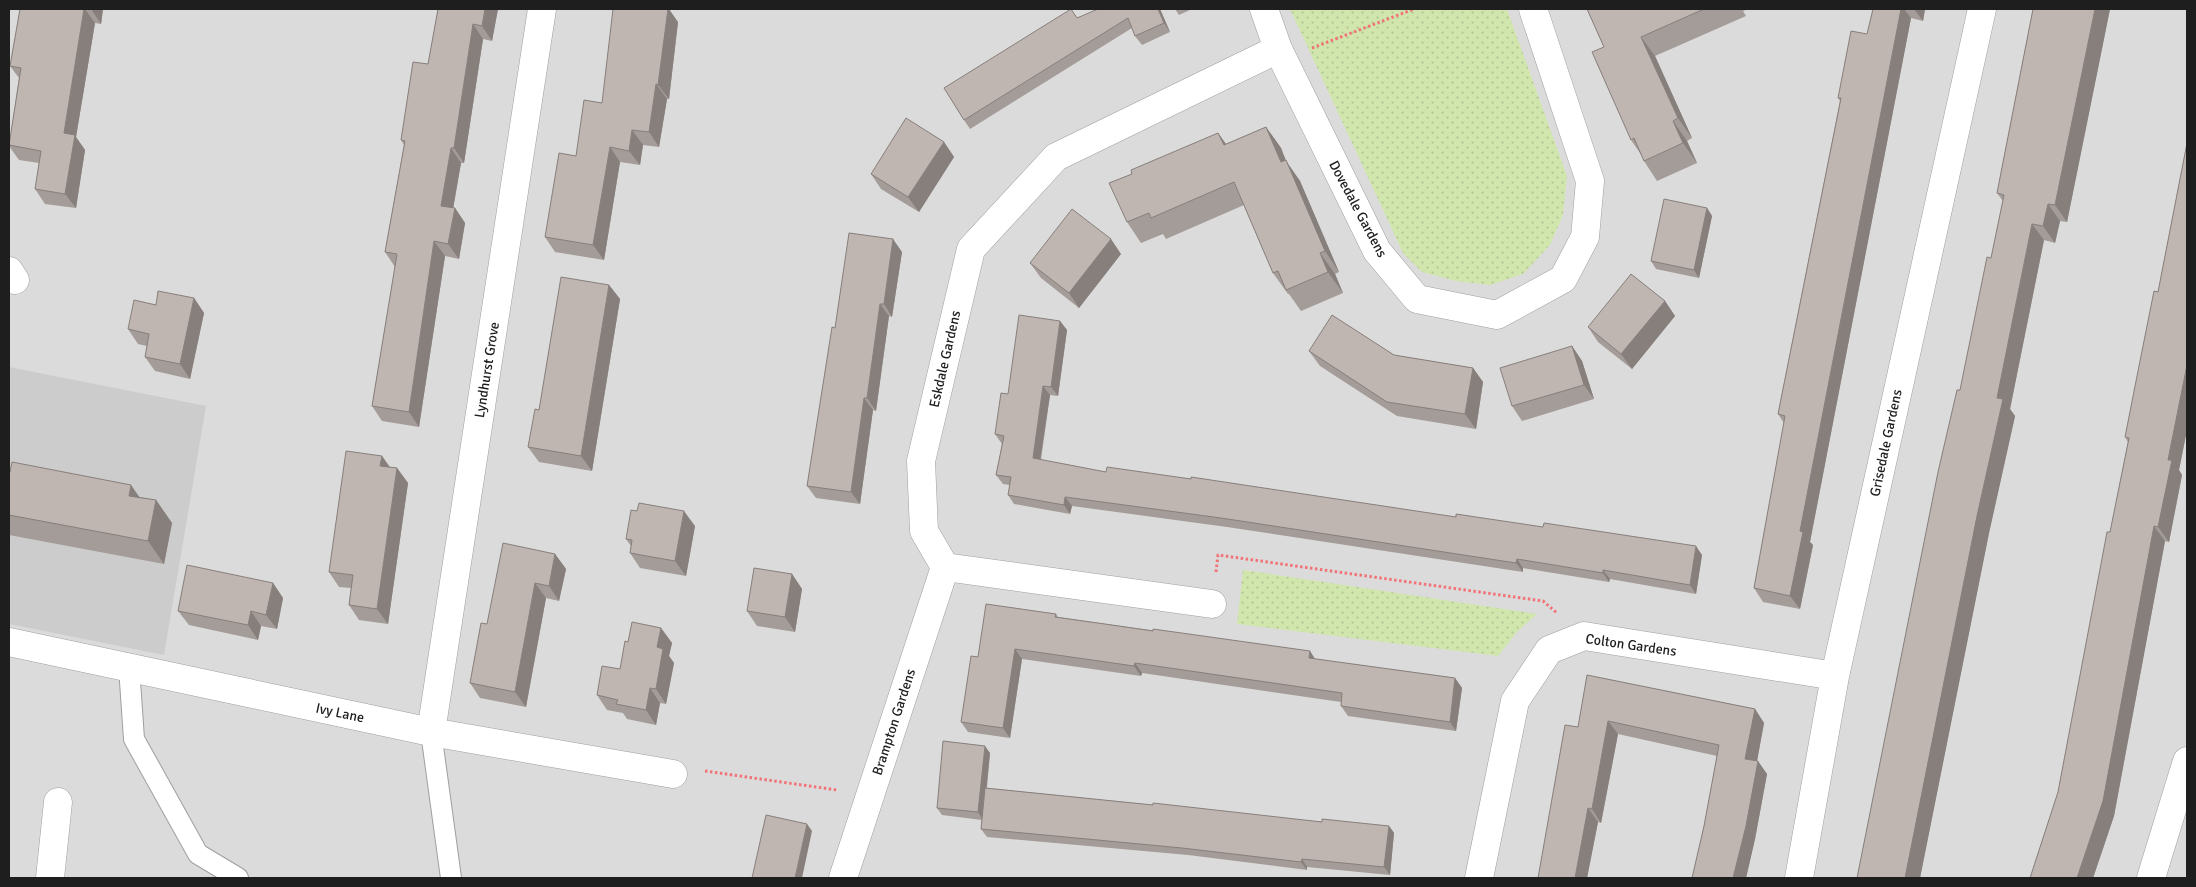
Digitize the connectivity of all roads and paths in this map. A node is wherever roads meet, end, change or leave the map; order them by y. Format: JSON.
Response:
{"nodes":[{"id":1,"x":542,"y":9,"type":"edge"},
{"id":2,"x":1264,"y":9,"type":"edge"},
{"id":3,"x":1414,"y":9,"type":"edge"},
{"id":4,"x":1533,"y":9,"type":"edge"},
{"id":5,"x":1982,"y":9,"type":"edge"},
{"id":6,"x":1280,"y":54,"type":"junction"},
{"id":7,"x":945,"y":567,"type":"junction"},
{"id":8,"x":1212,"y":604,"type":"joint"},
{"id":9,"x":1584,"y":636,"type":"junction"},
{"id":10,"x":9,"y":642,"type":"edge"},
{"id":11,"x":129,"y":668,"type":"junction"},
{"id":12,"x":1835,"y":676,"type":"junction"},
{"id":13,"x":431,"y":732,"type":"junction"},
{"id":14,"x":2187,"y":761,"type":"edge"},
{"id":15,"x":673,"y":774,"type":"joint"},
{"id":16,"x":870,"y":794,"type":"junction"},
{"id":17,"x":58,"y":802,"type":"dead end"},
{"id":18,"x":214,"y":872,"type":"edge"},
{"id":19,"x":50,"y":878,"type":"edge"},
{"id":20,"x":238,"y":878,"type":"edge"},
{"id":21,"x":451,"y":878,"type":"edge"},
{"id":22,"x":843,"y":878,"type":"edge"},
{"id":23,"x":1480,"y":878,"type":"edge"},
{"id":24,"x":1799,"y":878,"type":"edge"},
{"id":25,"x":2152,"y":878,"type":"edge"}],
"edges":[{"from":1,"to":13,"type":"street","name":"Lyndhurst Grove"},
{"from":2,"to":6,"type":"street","name":"Dovedale Gardens"},
{"from":3,"to":6,"type":"path"},
{"from":4,"to":6,"type":"street","name":"Dovedale Gardens"},
{"from":5,"to":12,"type":"street","name":"Grisedale Gardens"},
{"from":6,"to":7,"type":"street","name":"Eskdale Gardens"},
{"from":7,"to":8,"type":"street"},
{"from":7,"to":16,"type":"street","name":"Brampton Gardens"},
{"from":8,"to":9,"type":"path"},
{"from":9,"to":12,"type":"street","name":"Colton Gardens"},
{"from":9,"to":23,"type":"street","name":"Colton Gardens"},
{"from":10,"to":11,"type":"street","name":"Ivy Lane"},
{"from":11,"to":13,"type":"street","name":"Ivy Lane"},
{"from":11,"to":18,"type":"lane"},
{"from":12,"to":24,"type":"street","name":"Grisedale Gardens"},
{"from":13,"to":15,"type":"street","name":"Ivy Lane"},
{"from":13,"to":21,"type":"lane"},
{"from":14,"to":25,"type":"street"},
{"from":15,"to":16,"type":"path"},
{"from":16,"to":22,"type":"street","name":"Brampton Gardens"},
{"from":17,"to":19,"type":"street"},
{"from":18,"to":20,"type":"lane"}]}
